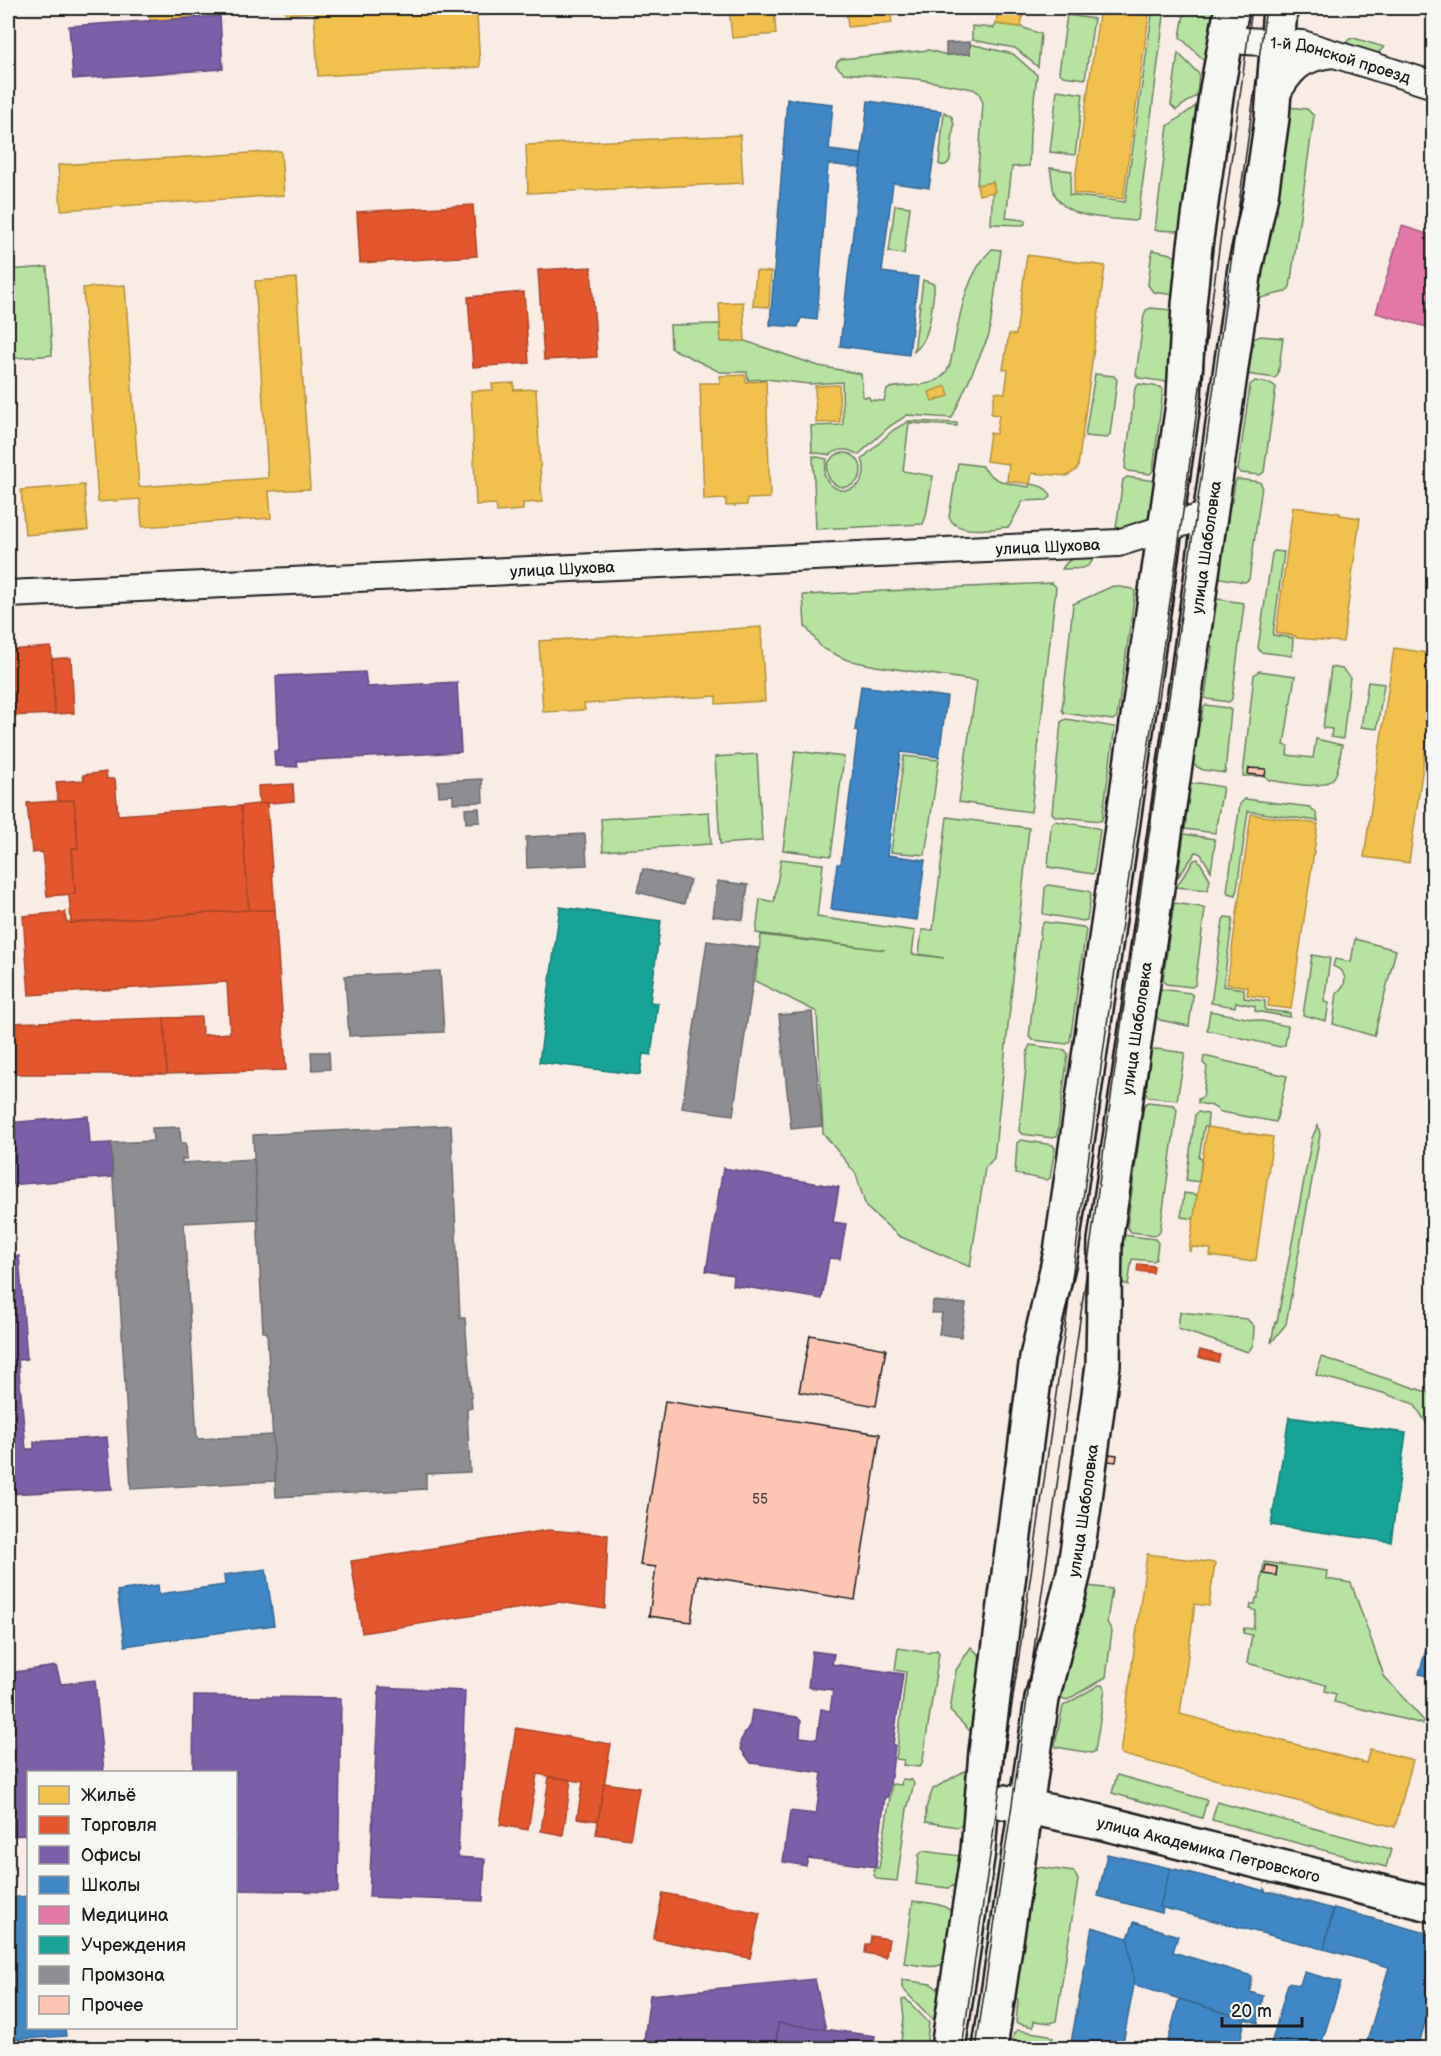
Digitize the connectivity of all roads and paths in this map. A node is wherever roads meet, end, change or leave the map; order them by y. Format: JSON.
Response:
{"nodes":[{"id":1,"x":1280,"y":8,"type":"edge"},
{"id":2,"x":1232,"y":32,"type":"edge"},
{"id":3,"x":1278,"y":42,"type":"junction"},
{"id":4,"x":1333,"y":54,"type":"junction"},
{"id":5,"x":1434,"y":85,"type":"edge"},
{"id":6,"x":1275,"y":97,"type":"junction"},
{"id":7,"x":1211,"y":514,"type":"junction"},
{"id":8,"x":1166,"y":528,"type":"junction"},
{"id":9,"x":1118,"y":543,"type":"junction"},
{"id":10,"x":1160,"y":575,"type":"junction"},
{"id":11,"x":8,"y":594,"type":"edge"},
{"id":12,"x":982,"y":1798,"type":"junction"},
{"id":13,"x":1026,"y":1806,"type":"junction"},
{"id":14,"x":1434,"y":1905,"type":"edge"},
{"id":15,"x":948,"y":2049,"type":"edge"},
{"id":16,"x":990,"y":2049,"type":"edge"}],
"edges":[{"from":1,"to":3,"type":"main road","name":"улица Шаболовка"},
{"from":2,"to":3,"type":"street","name":"1-й Донской проезд"},
{"from":2,"to":8,"type":"main road"},
{"from":3,"to":4,"type":"street","name":"1-й Донской проезд"},
{"from":3,"to":6,"type":"main road","name":"улица Шаболовка"},
{"from":4,"to":5,"type":"street","name":"1-й Донской проезд"},
{"from":4,"to":6,"type":"street"},
{"from":6,"to":7,"type":"main road","name":"улица Шаболовка"},
{"from":7,"to":8,"type":"street","name":"улица Шухова"},
{"from":7,"to":13,"type":"main road","name":"улица Шаболовка"},
{"from":8,"to":9,"type":"street","name":"улица Шухова"},
{"from":8,"to":10,"type":"main road"},
{"from":9,"to":10,"type":"street","name":"улица Шухова"},
{"from":9,"to":11,"type":"street","name":"улица Шухова"},
{"from":10,"to":12,"type":"main road"},
{"from":12,"to":13,"type":"main road","name":"улица Академика Петровского"},
{"from":12,"to":15,"type":"main road"},
{"from":13,"to":14,"type":"main road","name":"улица Академика Петровского"},
{"from":13,"to":16,"type":"main road","name":"улица Шаболовка"}]}
